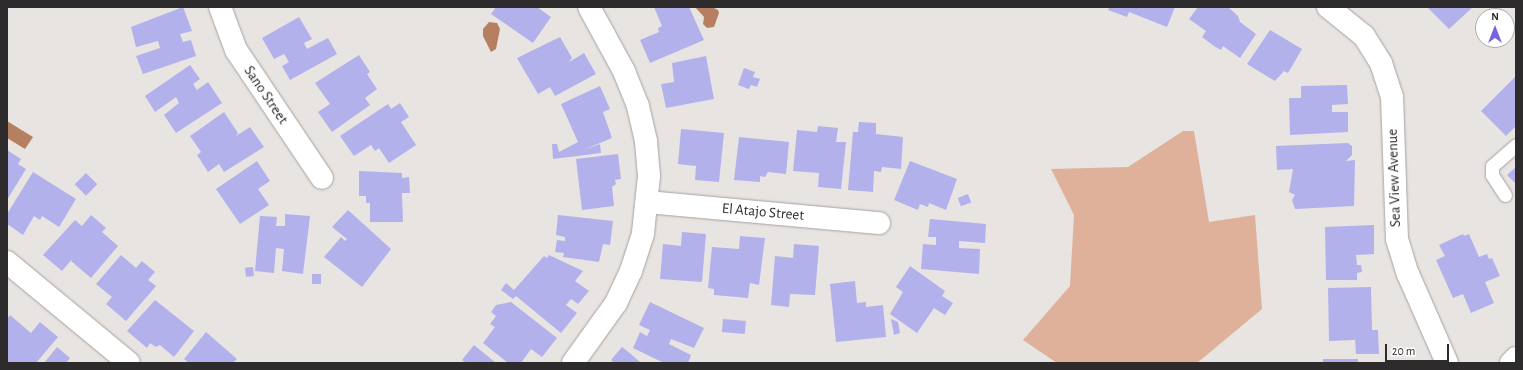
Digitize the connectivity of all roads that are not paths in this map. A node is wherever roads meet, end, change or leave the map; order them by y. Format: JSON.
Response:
{"nodes":[{"id":1,"x":220,"y":7,"type":"edge"},
{"id":2,"x":589,"y":7,"type":"edge"},
{"id":3,"x":1328,"y":7,"type":"edge"},
{"id":4,"x":1516,"y":145,"type":"edge"},
{"id":5,"x":322,"y":178,"type":"dead end"},
{"id":6,"x":1504,"y":196,"type":"dead end"},
{"id":7,"x":648,"y":202,"type":"junction"},
{"id":8,"x":879,"y":223,"type":"dead end"},
{"id":9,"x":7,"y":262,"type":"edge"},
{"id":10,"x":1516,"y":358,"type":"edge"},
{"id":11,"x":129,"y":363,"type":"edge"},
{"id":12,"x":573,"y":363,"type":"edge"},
{"id":13,"x":1447,"y":363,"type":"edge"},
{"id":14,"x":1511,"y":363,"type":"edge"}],
"edges":[{"from":1,"to":5,"type":"street","name":"Sano Street"},
{"from":2,"to":7,"type":"street"},
{"from":3,"to":13,"type":"street","name":"Sea View Avenue"},
{"from":4,"to":6,"type":"lane"},
{"from":7,"to":8,"type":"street","name":"El Atajo Street"},
{"from":7,"to":12,"type":"street"},
{"from":9,"to":11,"type":"street"},
{"from":10,"to":14,"type":"street"}]}
